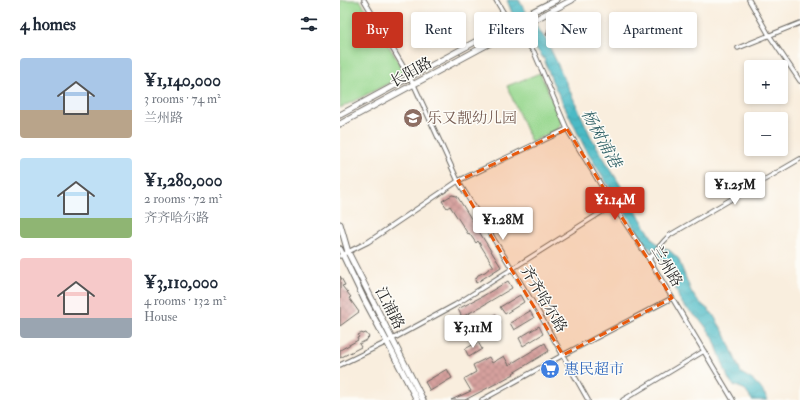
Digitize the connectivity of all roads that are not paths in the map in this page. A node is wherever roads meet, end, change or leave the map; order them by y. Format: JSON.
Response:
{"nodes":[{"id":1,"x":364,"y":0,"type":"edge"},
{"id":2,"x":496,"y":0,"type":"edge"},
{"id":3,"x":556,"y":0,"type":"edge"},
{"id":4,"x":572,"y":0,"type":"edge"},
{"id":5,"x":749,"y":0,"type":"edge"},
{"id":6,"x":503,"y":12,"type":"edge"},
{"id":7,"x":532,"y":12,"type":"edge"},
{"id":8,"x":538,"y":18,"type":"edge"},
{"id":9,"x":800,"y":23,"type":"edge"},
{"id":10,"x":769,"y":35,"type":"junction"},
{"id":11,"x":474,"y":42,"type":"edge"},
{"id":12,"x":481,"y":48,"type":"edge"},
{"id":13,"x":531,"y":48,"type":"edge"},
{"id":14,"x":738,"y":48,"type":"dead end"},
{"id":15,"x":410,"y":77,"type":"junction"},
{"id":16,"x":800,"y":81,"type":"edge"},
{"id":17,"x":414,"y":84,"type":"junction"},
{"id":18,"x":340,"y":115,"type":"edge"},
{"id":19,"x":340,"y":124,"type":"edge"},
{"id":20,"x":567,"y":128,"type":"junction"},
{"id":21,"x":800,"y":158,"type":"edge"},
{"id":22,"x":458,"y":181,"type":"junction"},
{"id":23,"x":613,"y":205,"type":"junction"},
{"id":24,"x":340,"y":224,"type":"edge"},
{"id":25,"x":340,"y":249,"type":"edge"},
{"id":26,"x":348,"y":252,"type":"junction"},
{"id":27,"x":341,"y":255,"type":"edge"},
{"id":28,"x":649,"y":258,"type":"junction"},
{"id":29,"x":512,"y":270,"type":"junction"},
{"id":30,"x":672,"y":298,"type":"junction"},
{"id":31,"x":390,"y":340,"type":"junction"},
{"id":32,"x":704,"y":351,"type":"junction"},
{"id":33,"x":564,"y":355,"type":"junction"},
{"id":34,"x":340,"y":365,"type":"edge"},
{"id":35,"x":417,"y":400,"type":"edge"},
{"id":36,"x":423,"y":400,"type":"edge"},
{"id":37,"x":482,"y":400,"type":"edge"},
{"id":38,"x":588,"y":400,"type":"edge"},
{"id":39,"x":623,"y":400,"type":"edge"},
{"id":40,"x":733,"y":400,"type":"edge"}],
"edges":[{"from":1,"to":15,"type":"street","name":"齐齐哈尔路"},
{"from":2,"to":6,"type":"street","name":"兰州路"},
{"from":3,"to":7,"type":"main road","name":"长阳路"},
{"from":4,"to":8,"type":"main road","name":"长阳路"},
{"from":5,"to":10,"type":"street"},
{"from":9,"to":10,"type":"street"},
{"from":10,"to":14,"type":"street"},
{"from":10,"to":16,"type":"street"},
{"from":11,"to":15,"type":"main road","name":"长阳路"},
{"from":12,"to":17,"type":"main road","name":"长阳路"},
{"from":13,"to":20,"type":"street","name":"兰州路"},
{"from":15,"to":17,"type":"street","name":"齐齐哈尔路"},
{"from":15,"to":18,"type":"main road","name":"长阳路"},
{"from":17,"to":19,"type":"main road","name":"长阳路"},
{"from":17,"to":22,"type":"street","name":"齐齐哈尔路"},
{"from":20,"to":22,"type":"street"},
{"from":20,"to":23,"type":"street","name":"兰州路"},
{"from":21,"to":28,"type":"street"},
{"from":22,"to":26,"type":"street"},
{"from":22,"to":29,"type":"street","name":"齐齐哈尔路"},
{"from":23,"to":28,"type":"street","name":"兰州路"},
{"from":23,"to":29,"type":"street"},
{"from":24,"to":26,"type":"main road","name":"江浦路"},
{"from":25,"to":27,"type":"main road","name":"江浦路"},
{"from":26,"to":27,"type":"street"},
{"from":26,"to":31,"type":"main road","name":"江浦路"},
{"from":27,"to":31,"type":"main road","name":"江浦路"},
{"from":28,"to":30,"type":"street","name":"兰州路"},
{"from":29,"to":31,"type":"street"},
{"from":29,"to":33,"type":"street","name":"齐齐哈尔路"},
{"from":30,"to":32,"type":"street","name":"兰州路"},
{"from":30,"to":33,"type":"street"},
{"from":31,"to":34,"type":"street"},
{"from":31,"to":35,"type":"main road","name":"江浦路"},
{"from":31,"to":36,"type":"main road","name":"江浦路"},
{"from":32,"to":39,"type":"street"},
{"from":32,"to":40,"type":"street","name":"兰州路"},
{"from":33,"to":37,"type":"street"},
{"from":33,"to":38,"type":"street","name":"齐齐哈尔路"}]}
